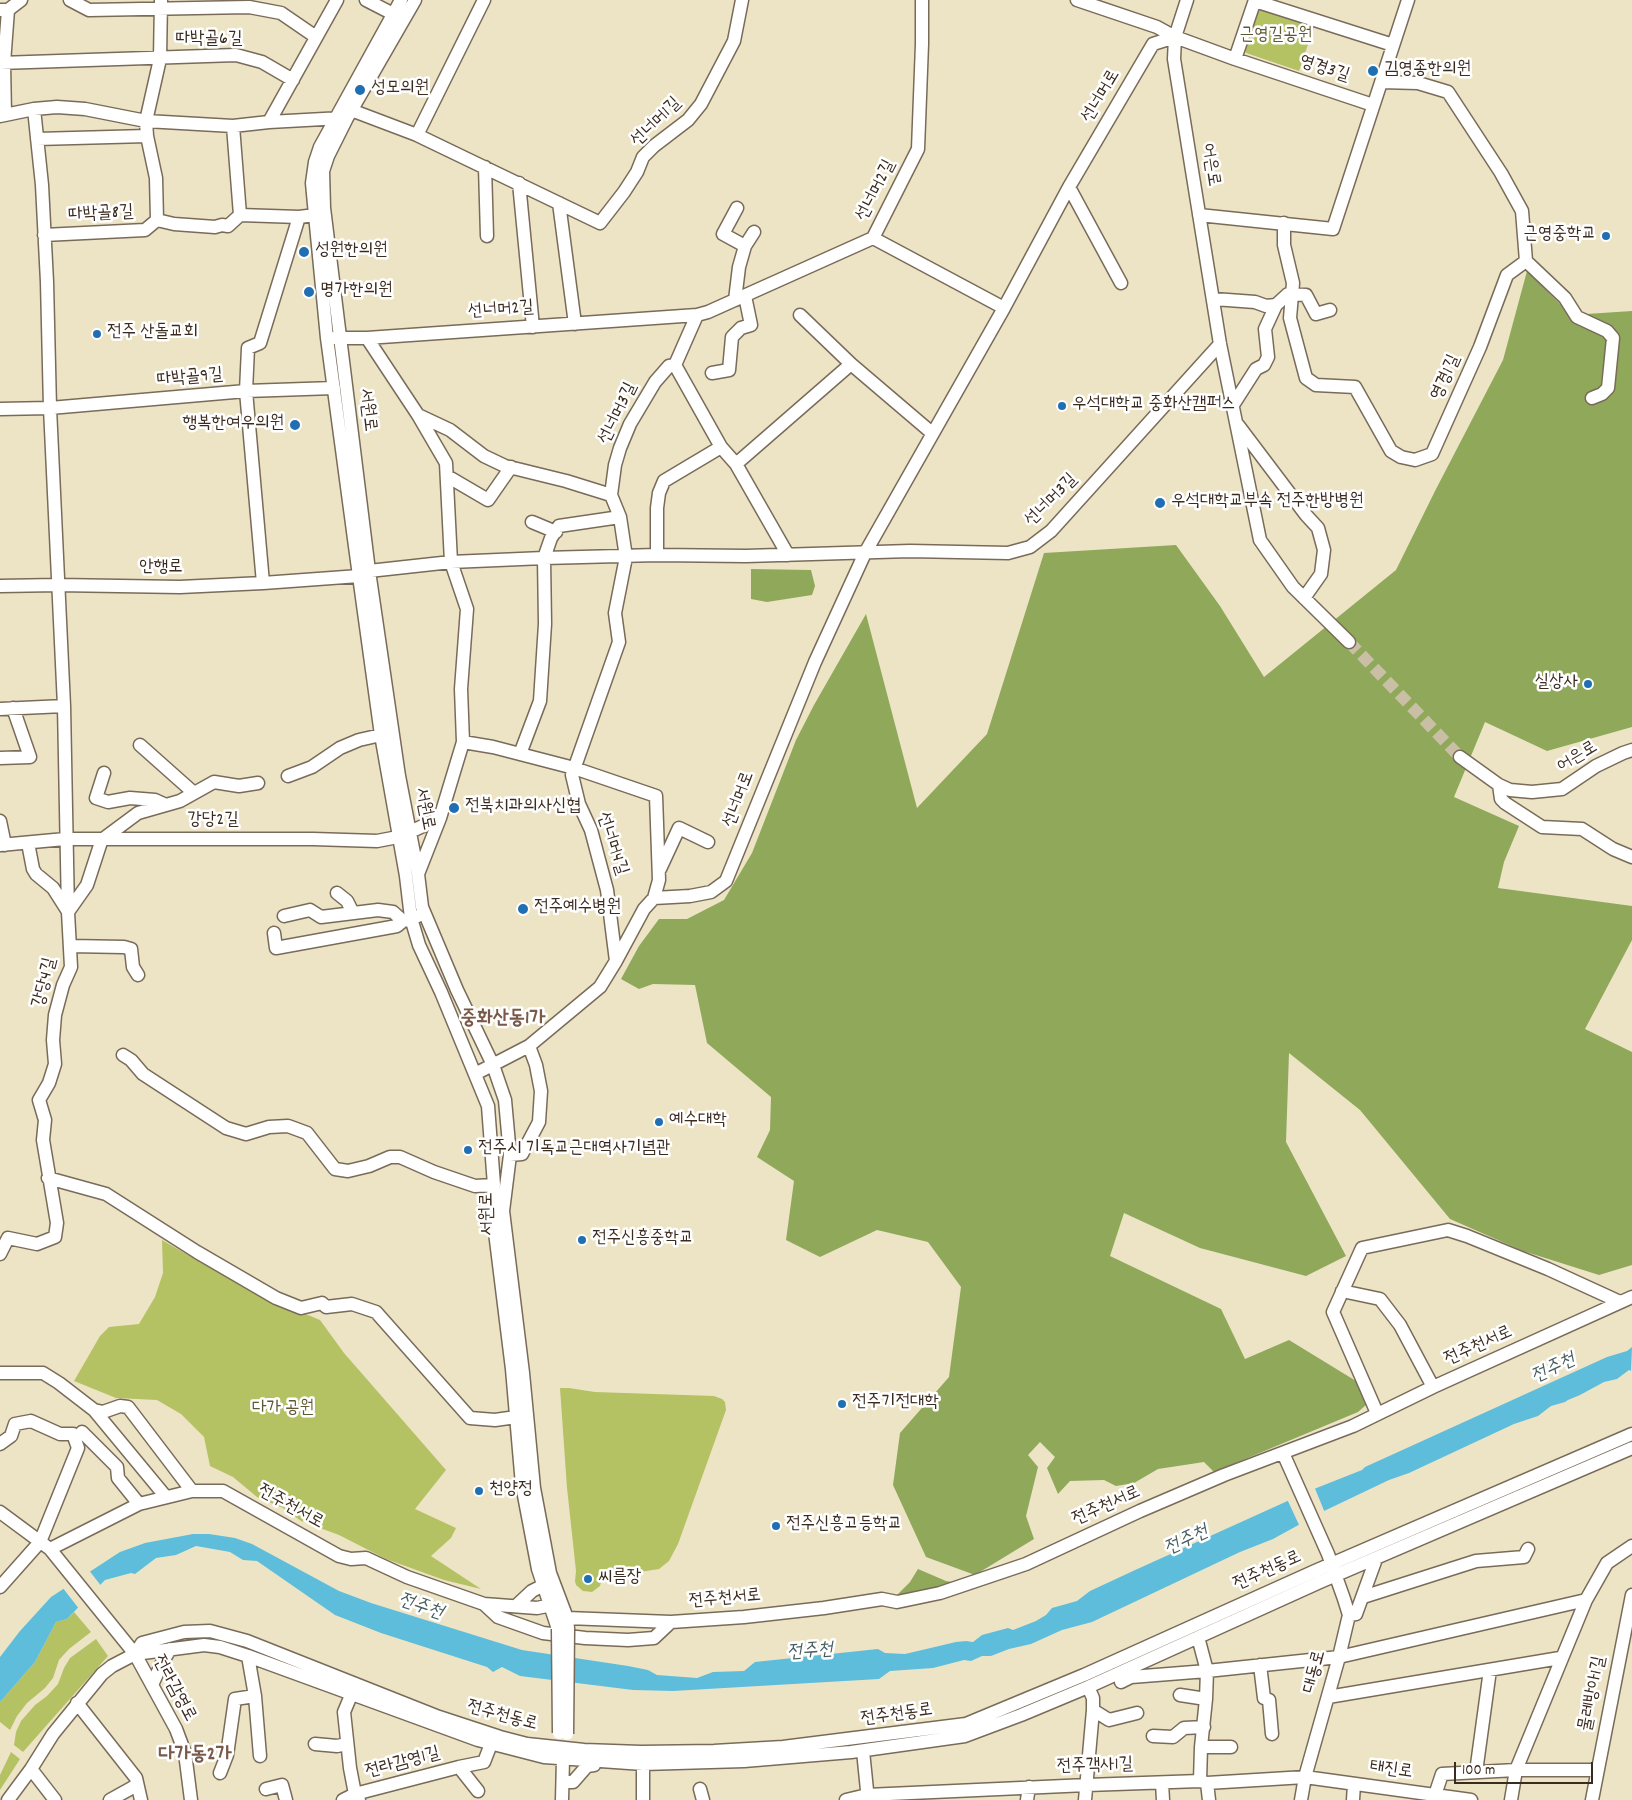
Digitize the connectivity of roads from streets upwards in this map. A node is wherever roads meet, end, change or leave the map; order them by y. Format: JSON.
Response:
{"nodes":[{"id":1,"x":21,"y":0,"type":"edge"},
{"id":2,"x":70,"y":0,"type":"edge"},
{"id":3,"x":337,"y":0,"type":"edge"},
{"id":4,"x":366,"y":0,"type":"edge"},
{"id":5,"x":401,"y":0,"type":"edge"},
{"id":6,"x":415,"y":0,"type":"edge"},
{"id":7,"x":484,"y":0,"type":"edge"},
{"id":8,"x":742,"y":0,"type":"edge"},
{"id":9,"x":922,"y":0,"type":"edge"},
{"id":10,"x":1077,"y":0,"type":"edge"},
{"id":11,"x":1187,"y":0,"type":"edge"},
{"id":12,"x":1255,"y":0,"type":"edge"},
{"id":13,"x":1408,"y":0,"type":"edge"},
{"id":14,"x":161,"y":5,"type":"edge"},
{"id":15,"x":4,"y":10,"type":"edge"},
{"id":16,"x":398,"y":17,"type":"junction"},
{"id":17,"x":316,"y":37,"type":"junction"},
{"id":18,"x":1174,"y":37,"type":"junction"},
{"id":19,"x":1393,"y":45,"type":"junction"},
{"id":20,"x":160,"y":59,"type":"junction"},
{"id":21,"x":1235,"y":59,"type":"junction"},
{"id":22,"x":2,"y":63,"type":"edge"},
{"id":23,"x":293,"y":80,"type":"junction"},
{"id":24,"x":1381,"y":82,"type":"junction"},
{"id":25,"x":1373,"y":105,"type":"junction"},
{"id":26,"x":34,"y":109,"type":"junction"},
{"id":27,"x":344,"y":113,"type":"junction"},
{"id":28,"x":2,"y":116,"type":"edge"},
{"id":29,"x":146,"y":121,"type":"junction"},
{"id":30,"x":269,"y":122,"type":"junction"},
{"id":31,"x":233,"y":126,"type":"junction"},
{"id":32,"x":417,"y":135,"type":"junction"},
{"id":33,"x":147,"y":136,"type":"junction"},
{"id":34,"x":37,"y":139,"type":"junction"},
{"id":35,"x":485,"y":167,"type":"junction"},
{"id":36,"x":519,"y":183,"type":"junction"},
{"id":37,"x":1069,"y":186,"type":"junction"},
{"id":38,"x":559,"y":203,"type":"junction"},
{"id":39,"x":737,"y":208,"type":"dead end"},
{"id":40,"x":315,"y":215,"type":"junction"},
{"id":41,"x":1199,"y":215,"type":"junction"},
{"id":42,"x":240,"y":216,"type":"junction"},
{"id":43,"x":299,"y":216,"type":"junction"},
{"id":44,"x":157,"y":220,"type":"junction"},
{"id":45,"x":1284,"y":224,"type":"junction"},
{"id":46,"x":754,"y":232,"type":"dead end"},
{"id":47,"x":44,"y":235,"type":"junction"},
{"id":48,"x":487,"y":236,"type":"dead end"},
{"id":49,"x":873,"y":238,"type":"junction"},
{"id":50,"x":745,"y":246,"type":"junction"},
{"id":51,"x":1526,"y":262,"type":"junction"},
{"id":52,"x":1120,"y":283,"type":"dead end"},
{"id":53,"x":1292,"y":295,"type":"junction"},
{"id":54,"x":740,"y":298,"type":"junction"},
{"id":55,"x":1214,"y":299,"type":"junction"},
{"id":56,"x":1276,"y":306,"type":"junction"},
{"id":57,"x":1004,"y":308,"type":"junction"},
{"id":58,"x":1330,"y":310,"type":"dead end"},
{"id":59,"x":697,"y":315,"type":"junction"},
{"id":60,"x":800,"y":315,"type":"dead end"},
{"id":61,"x":575,"y":324,"type":"junction"},
{"id":62,"x":533,"y":327,"type":"junction"},
{"id":63,"x":341,"y":337,"type":"junction"},
{"id":64,"x":327,"y":338,"type":"junction"},
{"id":65,"x":367,"y":338,"type":"junction"},
{"id":66,"x":1220,"y":344,"type":"junction"},
{"id":67,"x":851,"y":364,"type":"junction"},
{"id":68,"x":674,"y":365,"type":"junction"},
{"id":69,"x":712,"y":373,"type":"dead end"},
{"id":70,"x":334,"y":388,"type":"junction"},
{"id":71,"x":246,"y":391,"type":"junction"},
{"id":72,"x":1592,"y":398,"type":"dead end"},
{"id":73,"x":1233,"y":405,"type":"junction"},
{"id":74,"x":50,"y":408,"type":"junction"},
{"id":75,"x":0,"y":409,"type":"edge"},
{"id":76,"x":418,"y":415,"type":"junction"},
{"id":77,"x":1236,"y":423,"type":"junction"},
{"id":78,"x":932,"y":433,"type":"junction"},
{"id":79,"x":721,"y":447,"type":"junction"},
{"id":80,"x":736,"y":464,"type":"junction"},
{"id":81,"x":511,"y":467,"type":"junction"},
{"id":82,"x":447,"y":476,"type":"junction"},
{"id":83,"x":611,"y":495,"type":"junction"},
{"id":84,"x":620,"y":517,"type":"junction"},
{"id":85,"x":532,"y":522,"type":"dead end"},
{"id":86,"x":556,"y":532,"type":"junction"},
{"id":87,"x":865,"y":553,"type":"junction"},
{"id":88,"x":657,"y":555,"type":"junction"},
{"id":89,"x":788,"y":555,"type":"junction"},
{"id":90,"x":626,"y":557,"type":"junction"},
{"id":91,"x":544,"y":558,"type":"junction"},
{"id":92,"x":451,"y":562,"type":"junction"},
{"id":93,"x":364,"y":574,"type":"junction"},
{"id":94,"x":263,"y":583,"type":"junction"},
{"id":95,"x":58,"y":585,"type":"junction"},
{"id":96,"x":0,"y":586,"type":"edge"},
{"id":97,"x":1304,"y":598,"type":"junction"},
{"id":98,"x":1349,"y":642,"type":"tunnel mouth"},
{"id":99,"x":64,"y":706,"type":"junction"},
{"id":100,"x":6,"y":709,"type":"edge"},
{"id":101,"x":381,"y":735,"type":"junction"},
{"id":102,"x":462,"y":742,"type":"junction"},
{"id":103,"x":140,"y":745,"type":"dead end"},
{"id":104,"x":1632,"y":750,"type":"edge"},
{"id":105,"x":520,"y":754,"type":"junction"},
{"id":106,"x":1460,"y":757,"type":"tunnel mouth"},
{"id":107,"x":0,"y":758,"type":"edge"},
{"id":108,"x":574,"y":768,"type":"junction"},
{"id":109,"x":104,"y":773,"type":"dead end"},
{"id":110,"x":288,"y":776,"type":"dead end"},
{"id":111,"x":258,"y":783,"type":"dead end"},
{"id":112,"x":1499,"y":786,"type":"junction"},
{"id":113,"x":194,"y":793,"type":"junction"},
{"id":114,"x":166,"y":805,"type":"junction"},
{"id":115,"x":440,"y":818,"type":"junction"},
{"id":116,"x":0,"y":821,"type":"edge"},
{"id":117,"x":404,"y":834,"type":"junction"},
{"id":118,"x":65,"y":839,"type":"junction"},
{"id":119,"x":103,"y":839,"type":"junction"},
{"id":120,"x":708,"y":842,"type":"dead end"},
{"id":121,"x":28,"y":843,"type":"junction"},
{"id":122,"x":2,"y":845,"type":"edge"},
{"id":123,"x":1632,"y":857,"type":"edge"},
{"id":124,"x":659,"y":871,"type":"junction"},
{"id":125,"x":412,"y":875,"type":"junction"},
{"id":126,"x":336,"y":893,"type":"dead end"},
{"id":127,"x":654,"y":898,"type":"junction"},
{"id":128,"x":68,"y":912,"type":"junction"},
{"id":129,"x":353,"y":913,"type":"junction"},
{"id":130,"x":425,"y":913,"type":"junction"},
{"id":131,"x":284,"y":916,"type":"dead end"},
{"id":132,"x":407,"y":920,"type":"junction"},
{"id":133,"x":274,"y":934,"type":"dead end"},
{"id":134,"x":70,"y":946,"type":"junction"},
{"id":135,"x":616,"y":961,"type":"junction"},
{"id":136,"x":138,"y":975,"type":"dead end"},
{"id":137,"x":529,"y":1046,"type":"junction"},
{"id":138,"x":123,"y":1055,"type":"dead end"},
{"id":139,"x":493,"y":1065,"type":"junction"},
{"id":140,"x":475,"y":1074,"type":"junction"},
{"id":141,"x":510,"y":1155,"type":"junction"},
{"id":142,"x":48,"y":1178,"type":"junction"},
{"id":143,"x":494,"y":1185,"type":"junction"},
{"id":144,"x":0,"y":1254,"type":"edge"},
{"id":145,"x":1342,"y":1291,"type":"junction"},
{"id":146,"x":1626,"y":1300,"type":"edge"},
{"id":147,"x":0,"y":1373,"type":"edge"},
{"id":148,"x":1433,"y":1387,"type":"junction"},
{"id":149,"x":94,"y":1410,"type":"junction"},
{"id":150,"x":1377,"y":1413,"type":"junction"},
{"id":151,"x":522,"y":1416,"type":"junction"},
{"id":152,"x":82,"y":1432,"type":"dead end"},
{"id":153,"x":1632,"y":1434,"type":"edge"},
{"id":154,"x":0,"y":1444,"type":"edge"},
{"id":155,"x":1632,"y":1448,"type":"edge"},
{"id":156,"x":1286,"y":1458,"type":"junction"},
{"id":157,"x":192,"y":1490,"type":"junction"},
{"id":158,"x":166,"y":1497,"type":"junction"},
{"id":159,"x":139,"y":1504,"type":"junction"},
{"id":160,"x":0,"y":1512,"type":"edge"},
{"id":161,"x":45,"y":1545,"type":"junction"},
{"id":162,"x":1632,"y":1546,"type":"edge"},
{"id":163,"x":1528,"y":1550,"type":"dead end"},
{"id":164,"x":1376,"y":1559,"type":"junction"},
{"id":165,"x":1332,"y":1564,"type":"junction"},
{"id":166,"x":544,"y":1585,"type":"junction"},
{"id":167,"x":0,"y":1587,"type":"edge"},
{"id":168,"x":1632,"y":1595,"type":"edge"},
{"id":169,"x":1363,"y":1597,"type":"junction"},
{"id":170,"x":1586,"y":1600,"type":"junction"},
{"id":171,"x":484,"y":1604,"type":"junction"},
{"id":172,"x":517,"y":1605,"type":"junction"},
{"id":173,"x":552,"y":1605,"type":"junction"},
{"id":174,"x":1349,"y":1615,"type":"junction"},
{"id":175,"x":671,"y":1622,"type":"junction"},
{"id":176,"x":564,"y":1625,"type":"junction"},
{"id":177,"x":1198,"y":1637,"type":"junction"},
{"id":178,"x":170,"y":1650,"type":"junction"},
{"id":179,"x":135,"y":1654,"type":"junction"},
{"id":180,"x":248,"y":1656,"type":"junction"},
{"id":181,"x":1339,"y":1657,"type":"junction"},
{"id":182,"x":1560,"y":1658,"type":"junction"},
{"id":183,"x":1260,"y":1665,"type":"junction"},
{"id":184,"x":1490,"y":1670,"type":"junction"},
{"id":185,"x":1207,"y":1671,"type":"junction"},
{"id":186,"x":1120,"y":1682,"type":"dead end"},
{"id":187,"x":152,"y":1685,"type":"junction"},
{"id":188,"x":1088,"y":1687,"type":"junction"},
{"id":189,"x":352,"y":1693,"type":"junction"},
{"id":190,"x":1180,"y":1695,"type":"dead end"},
{"id":191,"x":255,"y":1696,"type":"junction"},
{"id":192,"x":1328,"y":1697,"type":"junction"},
{"id":193,"x":1206,"y":1699,"type":"junction"},
{"id":194,"x":77,"y":1703,"type":"junction"},
{"id":195,"x":1093,"y":1710,"type":"junction"},
{"id":196,"x":1137,"y":1713,"type":"dead end"},
{"id":197,"x":1204,"y":1727,"type":"junction"},
{"id":198,"x":1272,"y":1734,"type":"dead end"},
{"id":199,"x":1153,"y":1736,"type":"dead end"},
{"id":200,"x":315,"y":1744,"type":"dead end"},
{"id":201,"x":347,"y":1744,"type":"junction"},
{"id":202,"x":491,"y":1744,"type":"junction"},
{"id":203,"x":1201,"y":1747,"type":"junction"},
{"id":204,"x":1231,"y":1747,"type":"dead end"},
{"id":205,"x":863,"y":1751,"type":"junction"},
{"id":206,"x":563,"y":1752,"type":"junction"},
{"id":207,"x":260,"y":1756,"type":"dead end"},
{"id":208,"x":594,"y":1760,"type":"junction"},
{"id":209,"x":643,"y":1764,"type":"junction"},
{"id":210,"x":459,"y":1767,"type":"junction"},
{"id":211,"x":31,"y":1769,"type":"junction"},
{"id":212,"x":1516,"y":1770,"type":"junction"},
{"id":213,"x":1597,"y":1770,"type":"junction"},
{"id":214,"x":1476,"y":1772,"type":"junction"},
{"id":215,"x":220,"y":1773,"type":"dead end"},
{"id":216,"x":1305,"y":1777,"type":"junction"},
{"id":217,"x":563,"y":1782,"type":"junction"},
{"id":218,"x":1204,"y":1782,"type":"junction"},
{"id":219,"x":1162,"y":1783,"type":"junction"},
{"id":220,"x":1354,"y":1784,"type":"junction"},
{"id":221,"x":1086,"y":1785,"type":"junction"},
{"id":222,"x":1029,"y":1787,"type":"junction"},
{"id":223,"x":266,"y":1789,"type":"dead end"},
{"id":224,"x":478,"y":1791,"type":"dead end"},
{"id":225,"x":141,"y":1794,"type":"edge"},
{"id":226,"x":962,"y":1795,"type":"edge"},
{"id":227,"x":1435,"y":1795,"type":"junction"},
{"id":228,"x":357,"y":1797,"type":"edge"},
{"id":229,"x":868,"y":1797,"type":"edge"},
{"id":230,"x":8,"y":1800,"type":"edge"},
{"id":231,"x":55,"y":1800,"type":"edge"},
{"id":232,"x":110,"y":1800,"type":"edge"},
{"id":233,"x":191,"y":1800,"type":"edge"},
{"id":234,"x":286,"y":1800,"type":"edge"},
{"id":235,"x":343,"y":1800,"type":"edge"},
{"id":236,"x":562,"y":1800,"type":"edge"},
{"id":237,"x":643,"y":1800,"type":"edge"},
{"id":238,"x":846,"y":1800,"type":"edge"},
{"id":239,"x":1027,"y":1800,"type":"edge"},
{"id":240,"x":1085,"y":1800,"type":"edge"},
{"id":241,"x":1163,"y":1800,"type":"edge"},
{"id":242,"x":1209,"y":1800,"type":"edge"},
{"id":243,"x":1301,"y":1800,"type":"edge"},
{"id":244,"x":1353,"y":1800,"type":"edge"},
{"id":245,"x":1467,"y":1800,"type":"edge"},
{"id":246,"x":1471,"y":1800,"type":"edge"},
{"id":247,"x":1511,"y":1800,"type":"edge"},
{"id":248,"x":1592,"y":1800,"type":"edge"}],
"edges":[{"from":1,"to":15,"type":"street"},
{"from":2,"to":14,"type":"street"},
{"from":3,"to":17,"type":"street"},
{"from":4,"to":16,"type":"street"},
{"from":5,"to":16,"type":"street","name":"서원로"},
{"from":6,"to":16,"type":"street","name":"서원로"},
{"from":7,"to":32,"type":"street"},
{"from":8,"to":38,"type":"street","name":"선너머1길"},
{"from":9,"to":49,"type":"street","name":"선너머2길"},
{"from":10,"to":18,"type":"street"},
{"from":11,"to":18,"type":"street","name":"어은로"},
{"from":12,"to":19,"type":"street"},
{"from":12,"to":21,"type":"street"},
{"from":13,"to":19,"type":"street"},
{"from":14,"to":17,"type":"street"},
{"from":14,"to":20,"type":"street","name":"따박골6길"},
{"from":15,"to":22,"type":"street"},
{"from":16,"to":27,"type":"street","name":"서원로"},
{"from":17,"to":23,"type":"street"},
{"from":18,"to":21,"type":"street","name":"영경3길"},
{"from":18,"to":37,"type":"street","name":"선너머로"},
{"from":18,"to":41,"type":"street","name":"어은로"},
{"from":19,"to":24,"type":"street"},
{"from":20,"to":22,"type":"street","name":"따박골6길"},
{"from":20,"to":23,"type":"street","name":"따박골6길"},
{"from":20,"to":29,"type":"street","name":"따박골6길"},
{"from":21,"to":25,"type":"street","name":"영경3길"},
{"from":22,"to":28,"type":"street"},
{"from":23,"to":30,"type":"street"},
{"from":24,"to":25,"type":"street"},
{"from":24,"to":51,"type":"street"},
{"from":25,"to":45,"type":"street"},
{"from":26,"to":28,"type":"street"},
{"from":26,"to":29,"type":"street"},
{"from":26,"to":34,"type":"street"},
{"from":27,"to":30,"type":"street"},
{"from":27,"to":32,"type":"street","name":"선너머1길"},
{"from":27,"to":40,"type":"street","name":"서원로"},
{"from":27,"to":63,"type":"street","name":"서원로"},
{"from":29,"to":31,"type":"street"},
{"from":29,"to":33,"type":"street","name":"따박골6길"},
{"from":30,"to":31,"type":"street"},
{"from":31,"to":42,"type":"street"},
{"from":32,"to":35,"type":"street","name":"선너머1길"},
{"from":33,"to":34,"type":"street"},
{"from":33,"to":44,"type":"street","name":"따박골6길"},
{"from":34,"to":47,"type":"street"},
{"from":35,"to":36,"type":"street","name":"선너머1길"},
{"from":35,"to":48,"type":"street"},
{"from":36,"to":38,"type":"street","name":"선너머1길"},
{"from":36,"to":62,"type":"street"},
{"from":37,"to":52,"type":"street"},
{"from":37,"to":57,"type":"street","name":"선너머로"},
{"from":38,"to":61,"type":"street"},
{"from":39,"to":50,"type":"street"},
{"from":40,"to":43,"type":"street"},
{"from":40,"to":64,"type":"street","name":"서원로"},
{"from":41,"to":45,"type":"street"},
{"from":41,"to":55,"type":"street","name":"어은로"},
{"from":42,"to":43,"type":"street"},
{"from":42,"to":44,"type":"street","name":"따박골8길"},
{"from":43,"to":71,"type":"street"},
{"from":44,"to":47,"type":"street","name":"따박골8길"},
{"from":45,"to":53,"type":"street","name":"영경1길"},
{"from":46,"to":50,"type":"street"},
{"from":47,"to":74,"type":"street"},
{"from":49,"to":54,"type":"street","name":"선너머2길"},
{"from":49,"to":57,"type":"street"},
{"from":50,"to":54,"type":"street"},
{"from":51,"to":53,"type":"street","name":"영경1길"},
{"from":51,"to":72,"type":"street"},
{"from":53,"to":56,"type":"street"},
{"from":53,"to":58,"type":"street"},
{"from":54,"to":59,"type":"street","name":"선너머2길"},
{"from":54,"to":69,"type":"street"},
{"from":55,"to":56,"type":"street"},
{"from":55,"to":66,"type":"street","name":"어은로"},
{"from":56,"to":73,"type":"street"},
{"from":57,"to":78,"type":"street","name":"선너머로"},
{"from":59,"to":61,"type":"street","name":"선너머2길"},
{"from":59,"to":68,"type":"street"},
{"from":60,"to":67,"type":"street"},
{"from":61,"to":62,"type":"street","name":"선너머2길"},
{"from":62,"to":65,"type":"street","name":"선너머2길"},
{"from":63,"to":64,"type":"street","name":"선너머2길"},
{"from":63,"to":65,"type":"street","name":"선너머2길"},
{"from":63,"to":93,"type":"street","name":"서원로"},
{"from":64,"to":70,"type":"street","name":"서원로"},
{"from":65,"to":76,"type":"street"},
{"from":66,"to":73,"type":"street","name":"어은로"},
{"from":66,"to":87,"type":"street","name":"선너머3길"},
{"from":67,"to":78,"type":"street"},
{"from":67,"to":80,"type":"street"},
{"from":68,"to":79,"type":"street"},
{"from":68,"to":83,"type":"street","name":"선너머3길"},
{"from":70,"to":71,"type":"street","name":"따박골9길"},
{"from":70,"to":93,"type":"street","name":"서원로"},
{"from":71,"to":74,"type":"street","name":"따박골9길"},
{"from":71,"to":94,"type":"street"},
{"from":73,"to":77,"type":"street","name":"어은로"},
{"from":74,"to":75,"type":"street","name":"따박골9길"},
{"from":74,"to":95,"type":"street"},
{"from":76,"to":81,"type":"street"},
{"from":76,"to":82,"type":"street"},
{"from":77,"to":97,"type":"street","name":"어은로"},
{"from":77,"to":97,"type":"street","name":"어은로"},
{"from":78,"to":87,"type":"street","name":"선너머로"},
{"from":79,"to":80,"type":"street"},
{"from":79,"to":88,"type":"street"},
{"from":80,"to":89,"type":"street"},
{"from":81,"to":82,"type":"street"},
{"from":81,"to":83,"type":"street"},
{"from":82,"to":92,"type":"street"},
{"from":83,"to":84,"type":"street"},
{"from":84,"to":86,"type":"street"},
{"from":84,"to":90,"type":"street"},
{"from":85,"to":86,"type":"street"},
{"from":86,"to":91,"type":"street"},
{"from":87,"to":89,"type":"street","name":"선너머3길"},
{"from":87,"to":127,"type":"street","name":"선너머로"},
{"from":88,"to":89,"type":"street","name":"선너머3길"},
{"from":88,"to":90,"type":"street","name":"선너머3길"},
{"from":90,"to":91,"type":"street","name":"선너머3길"},
{"from":90,"to":108,"type":"street","name":"선너머4길"},
{"from":91,"to":92,"type":"street","name":"선너머3길"},
{"from":91,"to":105,"type":"street"},
{"from":92,"to":93,"type":"street","name":"선너머3길"},
{"from":92,"to":102,"type":"street"},
{"from":93,"to":94,"type":"street","name":"안행로"},
{"from":93,"to":101,"type":"street","name":"서원로"},
{"from":93,"to":117,"type":"street","name":"서원로"},
{"from":94,"to":95,"type":"street","name":"안행로"},
{"from":95,"to":96,"type":"street","name":"안행로"},
{"from":95,"to":99,"type":"street"},
{"from":97,"to":98,"type":"street","name":"어은로"},
{"from":99,"to":100,"type":"street"},
{"from":99,"to":118,"type":"street","name":"강당4길"},
{"from":100,"to":107,"type":"street"},
{"from":101,"to":110,"type":"street"},
{"from":101,"to":117,"type":"street","name":"서원로"},
{"from":102,"to":105,"type":"street"},
{"from":102,"to":115,"type":"street"},
{"from":103,"to":113,"type":"street"},
{"from":104,"to":112,"type":"street","name":"어은로"},
{"from":105,"to":108,"type":"street"},
{"from":106,"to":112,"type":"street","name":"어은로"},
{"from":108,"to":124,"type":"street"},
{"from":108,"to":135,"type":"street","name":"선너머4길"},
{"from":109,"to":114,"type":"street"},
{"from":111,"to":113,"type":"street"},
{"from":112,"to":123,"type":"street"},
{"from":113,"to":114,"type":"street"},
{"from":114,"to":119,"type":"street"},
{"from":115,"to":117,"type":"street"},
{"from":115,"to":125,"type":"street"},
{"from":116,"to":122,"type":"street","name":"강당2길"},
{"from":117,"to":119,"type":"street","name":"강당2길"},
{"from":117,"to":125,"type":"street","name":"서원로"},
{"from":118,"to":119,"type":"street","name":"강당2길"},
{"from":118,"to":121,"type":"street","name":"강당2길"},
{"from":118,"to":128,"type":"street","name":"강당4길"},
{"from":119,"to":128,"type":"street"},
{"from":120,"to":124,"type":"street"},
{"from":121,"to":122,"type":"street","name":"강당2길"},
{"from":121,"to":128,"type":"street"},
{"from":124,"to":127,"type":"street"},
{"from":125,"to":130,"type":"street","name":"서원로"},
{"from":125,"to":132,"type":"street","name":"서원로"},
{"from":126,"to":129,"type":"street"},
{"from":127,"to":135,"type":"street"},
{"from":128,"to":134,"type":"street","name":"강당4길"},
{"from":129,"to":131,"type":"street"},
{"from":129,"to":132,"type":"street"},
{"from":130,"to":132,"type":"street"},
{"from":130,"to":139,"type":"street","name":"서원로"},
{"from":132,"to":133,"type":"street"},
{"from":132,"to":140,"type":"street","name":"서원로"},
{"from":134,"to":136,"type":"street"},
{"from":134,"to":142,"type":"street","name":"강당4길"},
{"from":135,"to":137,"type":"street"},
{"from":137,"to":139,"type":"street"},
{"from":137,"to":141,"type":"street"},
{"from":138,"to":143,"type":"street"},
{"from":139,"to":140,"type":"street"},
{"from":139,"to":141,"type":"street","name":"서원로"},
{"from":140,"to":143,"type":"street","name":"서원로"},
{"from":141,"to":151,"type":"street","name":"서원로"},
{"from":142,"to":144,"type":"street"},
{"from":142,"to":151,"type":"street"},
{"from":143,"to":151,"type":"street","name":"서원로"},
{"from":145,"to":146,"type":"street"},
{"from":145,"to":148,"type":"street"},
{"from":145,"to":150,"type":"street"},
{"from":146,"to":148,"type":"street","name":"전주천서로"},
{"from":147,"to":149,"type":"street"},
{"from":148,"to":150,"type":"street","name":"전주천서로"},
{"from":149,"to":157,"type":"street"},
{"from":149,"to":158,"type":"street"},
{"from":150,"to":156,"type":"street","name":"전주천서로"},
{"from":151,"to":166,"type":"street","name":"서원로"},
{"from":151,"to":176,"type":"street","name":"서원로"},
{"from":152,"to":159,"type":"street"},
{"from":153,"to":165,"type":"street","name":"전주천동로"},
{"from":154,"to":161,"type":"street"},
{"from":155,"to":164,"type":"street","name":"전주천동로"},
{"from":156,"to":165,"type":"street"},
{"from":156,"to":175,"type":"street","name":"전주천서로"},
{"from":157,"to":158,"type":"street","name":"전주천서로"},
{"from":157,"to":171,"type":"street","name":"전주천서로"},
{"from":158,"to":159,"type":"street","name":"전주천서로"},
{"from":159,"to":161,"type":"street","name":"전주천서로"},
{"from":160,"to":161,"type":"street","name":"전라감영로"},
{"from":161,"to":167,"type":"street","name":"전주천서로"},
{"from":161,"to":179,"type":"street","name":"전라감영로"},
{"from":162,"to":170,"type":"street"},
{"from":163,"to":169,"type":"street"},
{"from":164,"to":165,"type":"street","name":"전주천동로"},
{"from":164,"to":169,"type":"street"},
{"from":165,"to":174,"type":"street"},
{"from":165,"to":177,"type":"street","name":"전주천동로"},
{"from":165,"to":206,"type":"street","name":"전주천동로"},
{"from":166,"to":172,"type":"street"},
{"from":166,"to":173,"type":"street","name":"서원로"},
{"from":168,"to":213,"type":"street","name":"물레방아1길"},
{"from":169,"to":174,"type":"street"},
{"from":170,"to":181,"type":"street"},
{"from":170,"to":182,"type":"street"},
{"from":171,"to":172,"type":"street","name":"전주천서로"},
{"from":171,"to":175,"type":"street"},
{"from":172,"to":173,"type":"street","name":"전주천서로"},
{"from":173,"to":176,"type":"street","name":"서원로"},
{"from":174,"to":181,"type":"street","name":"대동로"},
{"from":175,"to":176,"type":"street","name":"전주천서로"},
{"from":176,"to":206,"type":"street","bridge":true},
{"from":177,"to":185,"type":"street"},
{"from":177,"to":188,"type":"street","name":"전주천동로"},
{"from":178,"to":179,"type":"street","name":"전주천동로"},
{"from":178,"to":180,"type":"street","name":"전주천동로"},
{"from":178,"to":187,"type":"street"},
{"from":179,"to":187,"type":"street","name":"전라감영로"},
{"from":179,"to":194,"type":"street","name":"전주천동로"},
{"from":179,"to":206,"type":"street","name":"전주천동로"},
{"from":180,"to":189,"type":"street","name":"전주천동로"},
{"from":180,"to":191,"type":"street"},
{"from":181,"to":183,"type":"street"},
{"from":181,"to":192,"type":"street","name":"대동로"},
{"from":182,"to":184,"type":"street"},
{"from":182,"to":212,"type":"street"},
{"from":183,"to":185,"type":"street"},
{"from":183,"to":198,"type":"street"},
{"from":184,"to":192,"type":"street"},
{"from":184,"to":214,"type":"street"},
{"from":185,"to":186,"type":"street"},
{"from":185,"to":193,"type":"street"},
{"from":187,"to":233,"type":"street","name":"전라감영로"},
{"from":188,"to":195,"type":"street"},
{"from":188,"to":205,"type":"street","name":"전주천동로"},
{"from":189,"to":201,"type":"street"},
{"from":189,"to":202,"type":"street","name":"전주천동로"},
{"from":190,"to":193,"type":"street"},
{"from":191,"to":207,"type":"street"},
{"from":191,"to":215,"type":"street"},
{"from":192,"to":216,"type":"street","name":"대동로"},
{"from":193,"to":197,"type":"street"},
{"from":194,"to":211,"type":"street","name":"전주천동로"},
{"from":194,"to":225,"type":"street"},
{"from":195,"to":196,"type":"street"},
{"from":195,"to":221,"type":"street"},
{"from":197,"to":199,"type":"street"},
{"from":197,"to":203,"type":"street"},
{"from":200,"to":201,"type":"street"},
{"from":201,"to":228,"type":"street","name":"전라감영1길"},
{"from":202,"to":206,"type":"street","name":"전주천동로"},
{"from":202,"to":210,"type":"street","name":"전라감영1길"},
{"from":203,"to":204,"type":"street"},
{"from":203,"to":218,"type":"street"},
{"from":205,"to":209,"type":"street","name":"전주천동로"},
{"from":205,"to":229,"type":"street"},
{"from":206,"to":208,"type":"street","name":"전주천동로"},
{"from":206,"to":217,"type":"street"},
{"from":208,"to":209,"type":"street","name":"전주천동로"},
{"from":208,"to":217,"type":"street"},
{"from":209,"to":237,"type":"street"},
{"from":210,"to":224,"type":"street","name":"전라감영1길"},
{"from":210,"to":228,"type":"street","name":"전라감영1길"},
{"from":211,"to":230,"type":"street","name":"전주천동로"},
{"from":211,"to":231,"type":"street"},
{"from":212,"to":213,"type":"street"},
{"from":212,"to":214,"type":"street"},
{"from":212,"to":247,"type":"street"},
{"from":213,"to":248,"type":"street","name":"물레방아1길"},
{"from":214,"to":227,"type":"street"},
{"from":216,"to":218,"type":"street","name":"전주객사1길"},
{"from":216,"to":220,"type":"street","name":"태진로"},
{"from":216,"to":243,"type":"street","name":"대동로"},
{"from":217,"to":236,"type":"street"},
{"from":218,"to":219,"type":"street","name":"전주객사1길"},
{"from":218,"to":242,"type":"street"},
{"from":219,"to":221,"type":"street","name":"전주객사1길"},
{"from":219,"to":241,"type":"street"},
{"from":220,"to":227,"type":"street","name":"태진로"},
{"from":220,"to":244,"type":"street"},
{"from":221,"to":222,"type":"street","name":"전주객사1길"},
{"from":221,"to":240,"type":"street"},
{"from":222,"to":226,"type":"street","name":"전주객사1길"},
{"from":222,"to":239,"type":"street"},
{"from":223,"to":234,"type":"street"},
{"from":225,"to":232,"type":"street"},
{"from":226,"to":229,"type":"street","name":"전주객사1길"},
{"from":227,"to":245,"type":"street","name":"태진로"},
{"from":228,"to":235,"type":"street","name":"전라감영1길"},
{"from":229,"to":238,"type":"street","name":"전주객사1길"},
{"from":245,"to":246,"type":"street","name":"태진로"}]}
